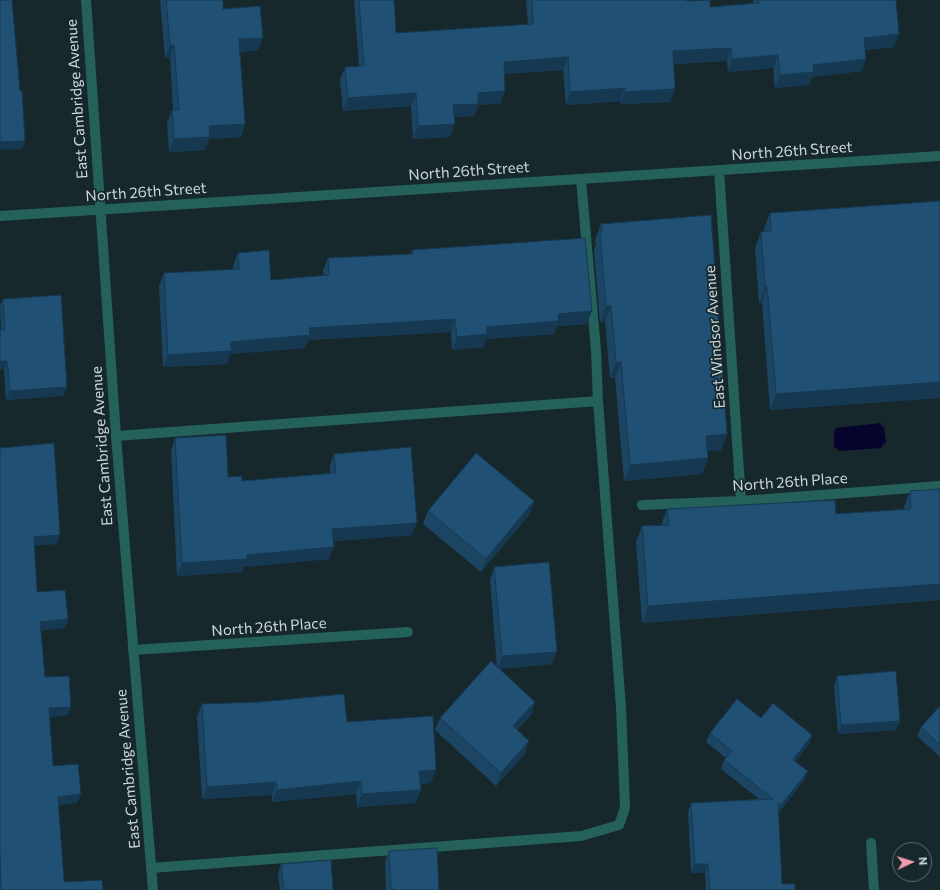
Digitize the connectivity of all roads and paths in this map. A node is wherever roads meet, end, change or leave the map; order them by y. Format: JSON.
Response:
{"nodes":[{"id":1,"x":86,"y":0,"type":"edge"},
{"id":2,"x":940,"y":156,"type":"edge"},
{"id":3,"x":719,"y":170,"type":"junction"},
{"id":4,"x":581,"y":179,"type":"junction"},
{"id":5,"x":99,"y":210,"type":"junction"},
{"id":6,"x":0,"y":216,"type":"edge"},
{"id":7,"x":598,"y":401,"type":"junction"},
{"id":8,"x":116,"y":436,"type":"junction"},
{"id":9,"x":940,"y":486,"type":"edge"},
{"id":10,"x":741,"y":501,"type":"junction"},
{"id":11,"x":642,"y":505,"type":"dead end"},
{"id":12,"x":408,"y":632,"type":"dead end"},
{"id":13,"x":133,"y":650,"type":"junction"},
{"id":14,"x":871,"y":843,"type":"dead end"},
{"id":15,"x":152,"y":868,"type":"junction"},
{"id":16,"x":154,"y":890,"type":"edge"},
{"id":17,"x":874,"y":890,"type":"edge"}],
"edges":[{"from":1,"to":5,"type":"street","name":"East Cambridge Avenue"},
{"from":2,"to":3,"type":"street","name":"North 26th Street"},
{"from":3,"to":4,"type":"street","name":"North 26th Street"},
{"from":3,"to":10,"type":"street","name":"East Windsor Avenue"},
{"from":4,"to":5,"type":"street","name":"North 26th Street"},
{"from":4,"to":7,"type":"street"},
{"from":5,"to":6,"type":"street","name":"North 26th Street"},
{"from":5,"to":8,"type":"street","name":"East Cambridge Avenue"},
{"from":7,"to":8,"type":"street"},
{"from":7,"to":15,"type":"street"},
{"from":8,"to":13,"type":"street","name":"East Cambridge Avenue"},
{"from":9,"to":10,"type":"street","name":"North 26th Place"},
{"from":10,"to":11,"type":"street","name":"North 26th Place"},
{"from":12,"to":13,"type":"street","name":"North 26th Place"},
{"from":13,"to":15,"type":"street","name":"East Cambridge Avenue"},
{"from":14,"to":17,"type":"street"},
{"from":15,"to":16,"type":"street","name":"East Cambridge Avenue"}]}
